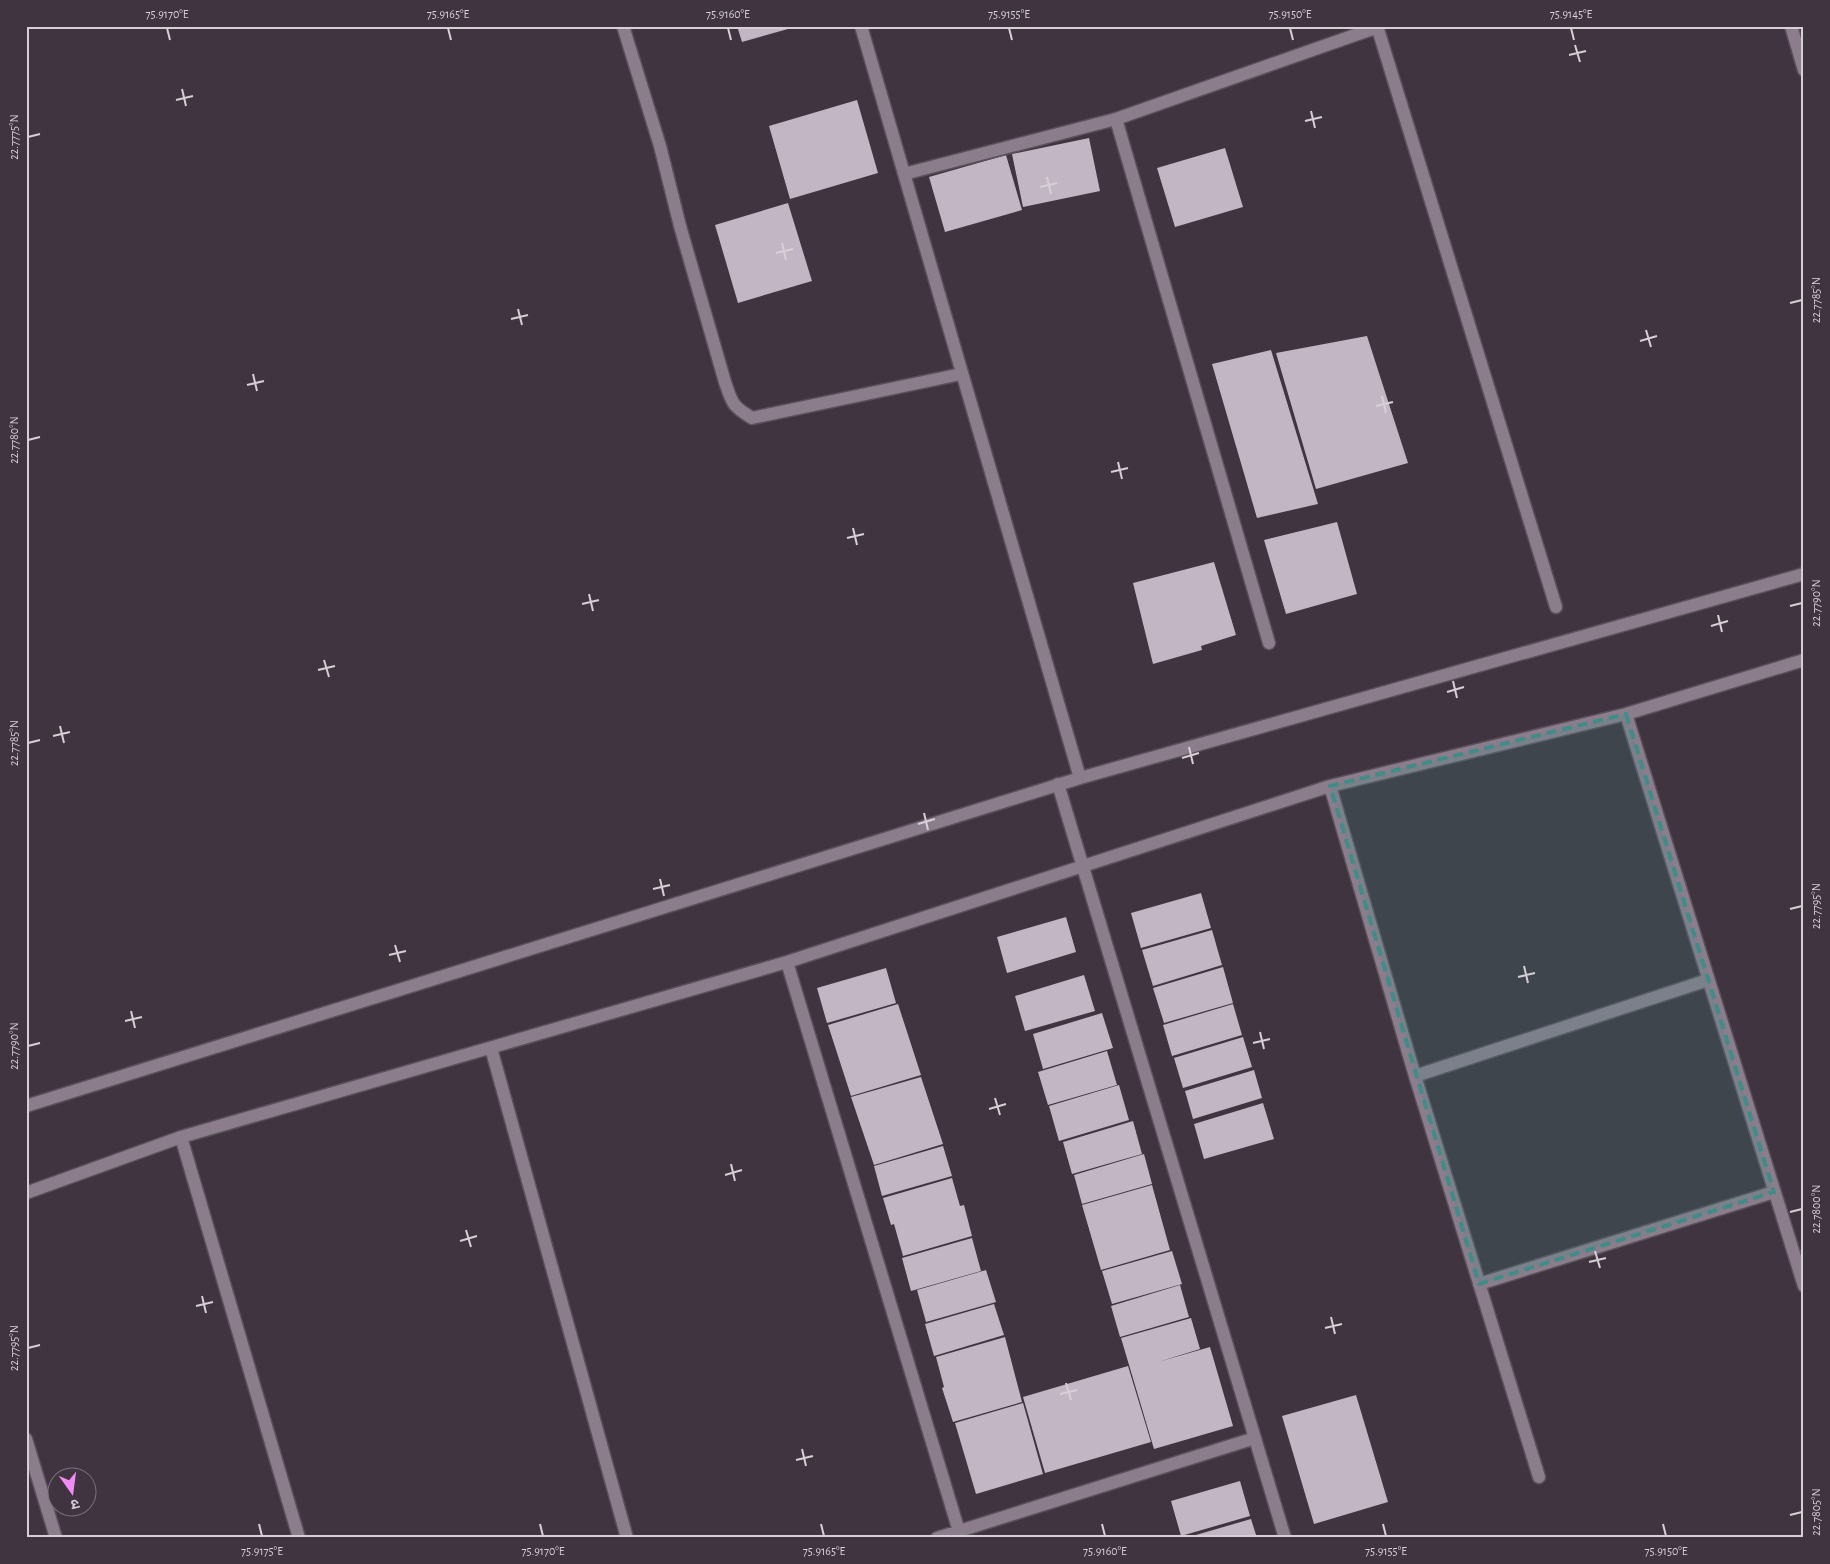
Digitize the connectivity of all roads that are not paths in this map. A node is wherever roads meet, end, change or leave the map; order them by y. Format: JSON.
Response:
{"nodes":[{"id":1,"x":623,"y":26,"type":"edge"},
{"id":2,"x":861,"y":26,"type":"edge"},
{"id":3,"x":1791,"y":26,"type":"edge"},
{"id":4,"x":1378,"y":27,"type":"edge"},
{"id":5,"x":1804,"y":70,"type":"edge"},
{"id":6,"x":1116,"y":119,"type":"junction"},
{"id":7,"x":904,"y":174,"type":"junction"},
{"id":8,"x":962,"y":374,"type":"junction"},
{"id":9,"x":1804,"y":574,"type":"edge"},
{"id":10,"x":1556,"y":608,"type":"dead end"},
{"id":11,"x":1269,"y":643,"type":"dead end"},
{"id":12,"x":1804,"y":660,"type":"edge"},
{"id":13,"x":1626,"y":714,"type":"junction"},
{"id":14,"x":1080,"y":778,"type":"junction"},
{"id":15,"x":1058,"y":784,"type":"junction"},
{"id":16,"x":1330,"y":786,"type":"junction"},
{"id":17,"x":1082,"y":868,"type":"junction"},
{"id":18,"x":787,"y":962,"type":"junction"},
{"id":19,"x":1708,"y":980,"type":"junction"},
{"id":20,"x":491,"y":1048,"type":"junction"},
{"id":21,"x":1415,"y":1076,"type":"junction"},
{"id":22,"x":26,"y":1106,"type":"edge"},
{"id":23,"x":181,"y":1137,"type":"junction"},
{"id":24,"x":1774,"y":1192,"type":"junction"},
{"id":25,"x":26,"y":1193,"type":"edge"},
{"id":26,"x":1479,"y":1284,"type":"junction"},
{"id":27,"x":1804,"y":1286,"type":"edge"},
{"id":28,"x":1255,"y":1438,"type":"junction"},
{"id":29,"x":26,"y":1439,"type":"edge"},
{"id":30,"x":1539,"y":1477,"type":"dead end"},
{"id":31,"x":960,"y":1534,"type":"edge"},
{"id":32,"x":56,"y":1538,"type":"edge"},
{"id":33,"x":299,"y":1538,"type":"edge"},
{"id":34,"x":627,"y":1538,"type":"edge"},
{"id":35,"x":937,"y":1538,"type":"edge"},
{"id":36,"x":1285,"y":1538,"type":"edge"}],
"edges":[{"from":1,"to":8,"type":"street"},
{"from":2,"to":7,"type":"street"},
{"from":3,"to":5,"type":"street"},
{"from":4,"to":6,"type":"street"},
{"from":4,"to":10,"type":"street"},
{"from":6,"to":7,"type":"street"},
{"from":6,"to":11,"type":"street"},
{"from":7,"to":8,"type":"street"},
{"from":8,"to":14,"type":"street"},
{"from":9,"to":14,"type":"street"},
{"from":12,"to":13,"type":"street"},
{"from":13,"to":16,"type":"street"},
{"from":13,"to":19,"type":"street"},
{"from":14,"to":15,"type":"street"},
{"from":15,"to":17,"type":"street"},
{"from":15,"to":22,"type":"street"},
{"from":16,"to":17,"type":"street"},
{"from":16,"to":21,"type":"street"},
{"from":17,"to":18,"type":"street"},
{"from":17,"to":28,"type":"street"},
{"from":18,"to":20,"type":"street"},
{"from":18,"to":31,"type":"street"},
{"from":19,"to":21,"type":"street"},
{"from":19,"to":24,"type":"street"},
{"from":20,"to":23,"type":"street"},
{"from":20,"to":34,"type":"street"},
{"from":21,"to":26,"type":"street"},
{"from":23,"to":25,"type":"street"},
{"from":23,"to":33,"type":"street"},
{"from":24,"to":26,"type":"street"},
{"from":24,"to":27,"type":"street"},
{"from":26,"to":30,"type":"street"},
{"from":28,"to":31,"type":"street"},
{"from":28,"to":36,"type":"street"},
{"from":29,"to":32,"type":"street"},
{"from":31,"to":35,"type":"street"}]}
